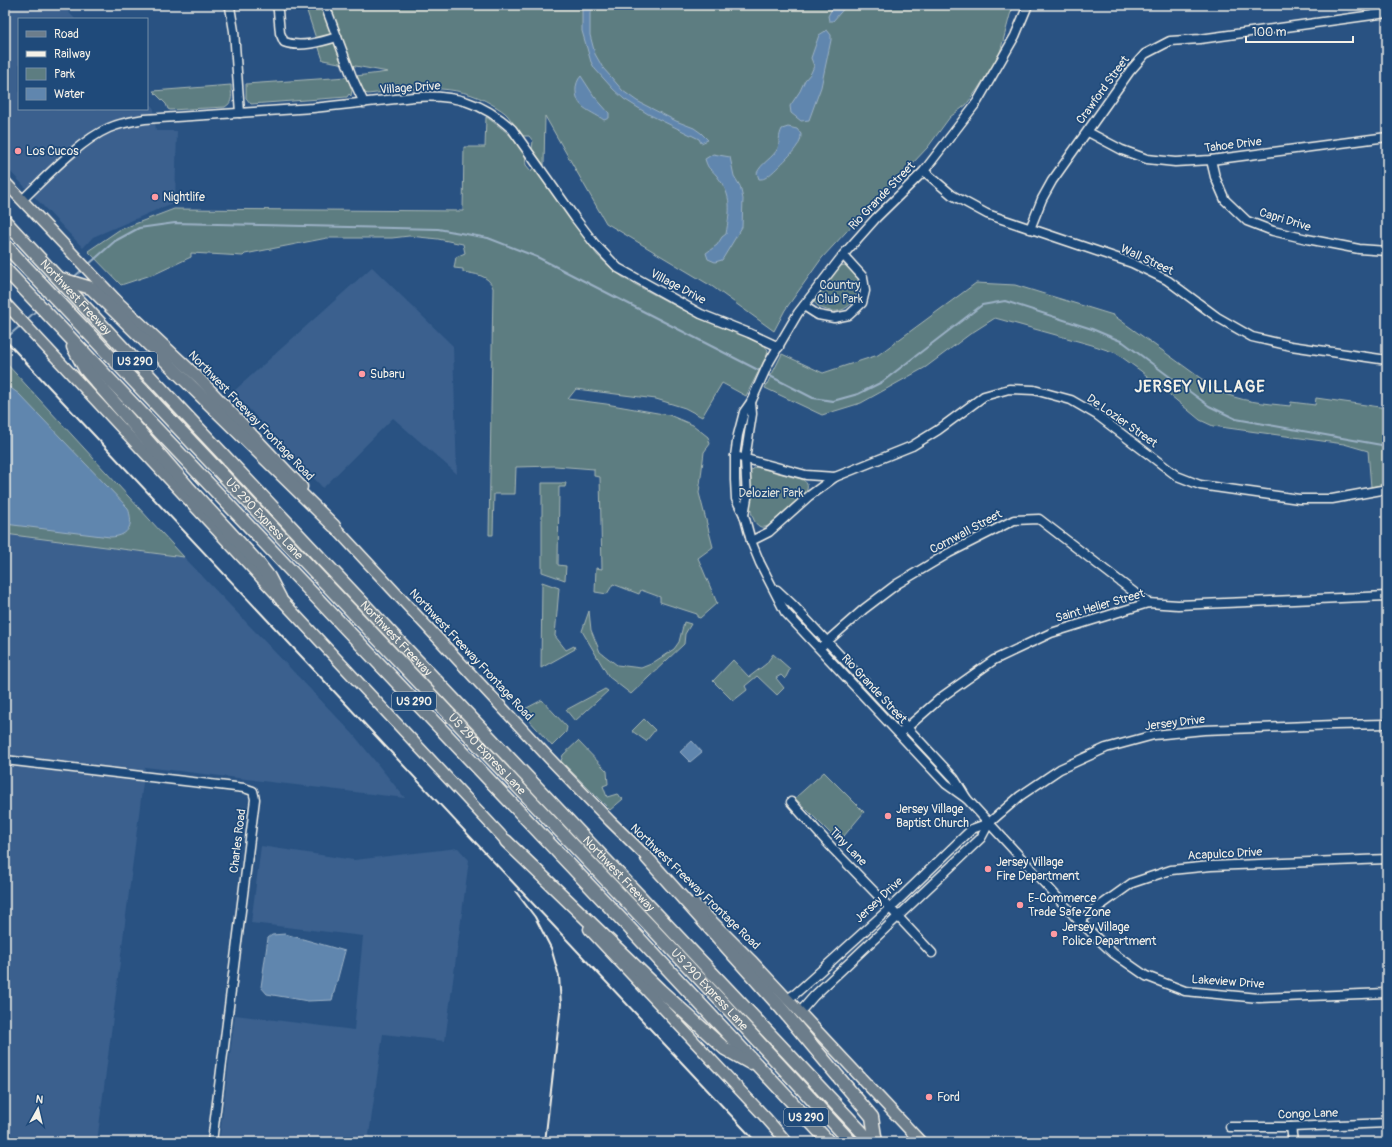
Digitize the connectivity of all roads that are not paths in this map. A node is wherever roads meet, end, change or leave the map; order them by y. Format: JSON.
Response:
{"nodes":[{"id":1,"x":228,"y":5,"type":"edge"},
{"id":2,"x":277,"y":5,"type":"edge"},
{"id":3,"x":325,"y":5,"type":"edge"},
{"id":4,"x":1028,"y":5,"type":"edge"},
{"id":5,"x":1387,"y":13,"type":"edge"},
{"id":6,"x":337,"y":37,"type":"junction"},
{"id":7,"x":364,"y":103,"type":"junction"},
{"id":8,"x":240,"y":113,"type":"junction"},
{"id":9,"x":1088,"y":132,"type":"junction"},
{"id":10,"x":1387,"y":137,"type":"edge"},
{"id":11,"x":1211,"y":160,"type":"junction"},
{"id":12,"x":924,"y":171,"type":"junction"},
{"id":13,"x":5,"y":182,"type":"edge"},
{"id":14,"x":22,"y":200,"type":"junction"},
{"id":15,"x":5,"y":221,"type":"edge"},
{"id":16,"x":1030,"y":229,"type":"junction"},
{"id":17,"x":5,"y":245,"type":"edge"},
{"id":18,"x":1387,"y":251,"type":"edge"},
{"id":19,"x":843,"y":255,"type":"junction"},
{"id":20,"x":5,"y":269,"type":"edge"},
{"id":21,"x":53,"y":274,"type":"junction"},
{"id":22,"x":8,"y":306,"type":"edge"},
{"id":23,"x":804,"y":306,"type":"junction"},
{"id":24,"x":66,"y":334,"type":"junction"},
{"id":25,"x":779,"y":347,"type":"junction"},
{"id":26,"x":1387,"y":360,"type":"edge"},
{"id":27,"x":751,"y":402,"type":"junction"},
{"id":28,"x":735,"y":456,"type":"junction"},
{"id":29,"x":745,"y":459,"type":"junction"},
{"id":30,"x":835,"y":477,"type":"junction"},
{"id":31,"x":1387,"y":489,"type":"edge"},
{"id":32,"x":744,"y":515,"type":"junction"},
{"id":33,"x":334,"y":526,"type":"junction"},
{"id":34,"x":751,"y":541,"type":"junction"},
{"id":35,"x":773,"y":586,"type":"junction"},
{"id":36,"x":1387,"y":596,"type":"edge"},
{"id":37,"x":280,"y":598,"type":"junction"},
{"id":38,"x":1148,"y":603,"type":"junction"},
{"id":39,"x":826,"y":642,"type":"junction"},
{"id":40,"x":820,"y":648,"type":"junction"},
{"id":41,"x":1387,"y":724,"type":"edge"},
{"id":42,"x":907,"y":728,"type":"junction"},
{"id":43,"x":900,"y":734,"type":"junction"},
{"id":44,"x":5,"y":760,"type":"edge"},
{"id":45,"x":967,"y":799,"type":"junction"},
{"id":46,"x":791,"y":802,"type":"dead end"},
{"id":47,"x":989,"y":823,"type":"junction"},
{"id":48,"x":506,"y":840,"type":"junction"},
{"id":49,"x":647,"y":858,"type":"junction"},
{"id":50,"x":1387,"y":859,"type":"edge"},
{"id":51,"x":890,"y":908,"type":"junction"},
{"id":52,"x":898,"y":916,"type":"junction"},
{"id":53,"x":1079,"y":921,"type":"junction"},
{"id":54,"x":932,"y":953,"type":"dead end"},
{"id":55,"x":1387,"y":992,"type":"edge"},
{"id":56,"x":787,"y":999,"type":"junction"},
{"id":57,"x":800,"y":1012,"type":"junction"},
{"id":58,"x":761,"y":1069,"type":"junction"},
{"id":59,"x":1387,"y":1123,"type":"edge"},
{"id":60,"x":1230,"y":1127,"type":"dead end"},
{"id":61,"x":1291,"y":1127,"type":"junction"},
{"id":62,"x":212,"y":1142,"type":"edge"},
{"id":63,"x":787,"y":1142,"type":"edge"},
{"id":64,"x":829,"y":1142,"type":"edge"},
{"id":65,"x":851,"y":1142,"type":"edge"},
{"id":66,"x":871,"y":1142,"type":"edge"},
{"id":67,"x":876,"y":1142,"type":"edge"},
{"id":68,"x":921,"y":1142,"type":"edge"},
{"id":69,"x":1293,"y":1142,"type":"edge"}],
"edges":[{"from":1,"to":8,"type":"street"},
{"from":2,"to":6,"type":"street"},
{"from":3,"to":6,"type":"street"},
{"from":4,"to":12,"type":"street","name":"Rio Grande Street"},
{"from":5,"to":9,"type":"street","name":"Crawford Street"},
{"from":6,"to":7,"type":"street"},
{"from":7,"to":8,"type":"street","name":"Village Drive"},
{"from":7,"to":25,"type":"street","name":"Village Drive"},
{"from":8,"to":14,"type":"street","name":"Village Drive"},
{"from":9,"to":11,"type":"street","name":"Tahoe Drive"},
{"from":9,"to":16,"type":"street","name":"Crawford Street"},
{"from":10,"to":11,"type":"street","name":"Tahoe Drive"},
{"from":11,"to":18,"type":"street","name":"Capri Drive"},
{"from":12,"to":16,"type":"street","name":"Wall Street"},
{"from":12,"to":19,"type":"street","name":"Rio Grande Street"},
{"from":13,"to":14,"type":"main road","name":"Northwest Freeway Frontage Road"},
{"from":14,"to":33,"type":"main road","name":"Northwest Freeway Frontage Road"},
{"from":15,"to":21,"type":"highway","name":"Northwest Freeway","number":"US 290"},
{"from":16,"to":26,"type":"street","name":"Wall Street"},
{"from":17,"to":65,"type":"highway","name":"US 290 Express Lane"},
{"from":19,"to":23,"type":"street","name":"Rio Grande Street"},
{"from":19,"to":23,"type":"street"},
{"from":20,"to":24,"type":"highway","number":"US 290"},
{"from":21,"to":33,"type":"highway"},
{"from":21,"to":66,"type":"highway","name":"Northwest Freeway","number":"US 290"},
{"from":22,"to":37,"type":"main road"},
{"from":23,"to":25,"type":"street","name":"Rio Grande Street"},
{"from":24,"to":37,"type":"highway"},
{"from":24,"to":58,"type":"highway","number":"US 290"},
{"from":25,"to":27,"type":"street","name":"Rio Grande Street"},
{"from":27,"to":28,"type":"street","name":"Rio Grande Street"},
{"from":27,"to":29,"type":"street","name":"Rio Grande Street"},
{"from":28,"to":29,"type":"street","name":"De Lozier Street"},
{"from":28,"to":32,"type":"street","name":"Rio Grande Street"},
{"from":29,"to":30,"type":"street","name":"De Lozier Street"},
{"from":29,"to":32,"type":"street","name":"Rio Grande Street"},
{"from":30,"to":31,"type":"street","name":"De Lozier Street"},
{"from":30,"to":34,"type":"street","name":"De Lozier Street"},
{"from":32,"to":34,"type":"street","name":"Rio Grande Street"},
{"from":33,"to":49,"type":"main road","name":"Northwest Freeway Frontage Road"},
{"from":34,"to":35,"type":"street","name":"Rio Grande Street"},
{"from":35,"to":39,"type":"street","name":"Rio Grande Street"},
{"from":35,"to":40,"type":"street","name":"Rio Grande Street"},
{"from":36,"to":38,"type":"street","name":"Saint Helier Street"},
{"from":37,"to":48,"type":"main road"},
{"from":38,"to":39,"type":"street","name":"Cornwall Street"},
{"from":38,"to":42,"type":"street","name":"Saint Helier Street"},
{"from":39,"to":40,"type":"street","name":"Cornwall Street"},
{"from":39,"to":42,"type":"street","name":"Rio Grande Street"},
{"from":40,"to":43,"type":"street","name":"Rio Grande Street"},
{"from":41,"to":47,"type":"street","name":"Jersey Drive"},
{"from":42,"to":43,"type":"street","name":"Saint Helier Street"},
{"from":42,"to":45,"type":"street","name":"Rio Grande Street"},
{"from":43,"to":45,"type":"street","name":"Rio Grande Street"},
{"from":44,"to":62,"type":"street","name":"Charles Road"},
{"from":45,"to":47,"type":"street","name":"Rio Grande Street"},
{"from":46,"to":51,"type":"street","name":"Tiny Lane"},
{"from":47,"to":51,"type":"street","name":"Jersey Drive"},
{"from":47,"to":52,"type":"street","name":"Jersey Drive"},
{"from":47,"to":53,"type":"street","name":"Lakeview Drive"},
{"from":48,"to":58,"type":"highway"},
{"from":48,"to":63,"type":"main road"},
{"from":49,"to":56,"type":"main road","name":"Northwest Freeway Frontage Road"},
{"from":49,"to":67,"type":"highway"},
{"from":50,"to":53,"type":"street","name":"Acapulco Drive"},
{"from":51,"to":52,"type":"street","name":"Tiny Lane"},
{"from":51,"to":56,"type":"street","name":"Jersey Drive"},
{"from":52,"to":54,"type":"street","name":"Tiny Lane"},
{"from":52,"to":57,"type":"street","name":"Jersey Drive"},
{"from":53,"to":55,"type":"street","name":"Lakeview Drive"},
{"from":56,"to":57,"type":"main road","name":"Northwest Freeway Frontage Road"},
{"from":57,"to":68,"type":"main road","name":"Northwest Freeway Frontage Road"},
{"from":58,"to":64,"type":"highway","number":"US 290"},
{"from":59,"to":61,"type":"street","name":"Congo Lane"},
{"from":60,"to":61,"type":"street","name":"Congo Lane"},
{"from":61,"to":69,"type":"street"}]}
